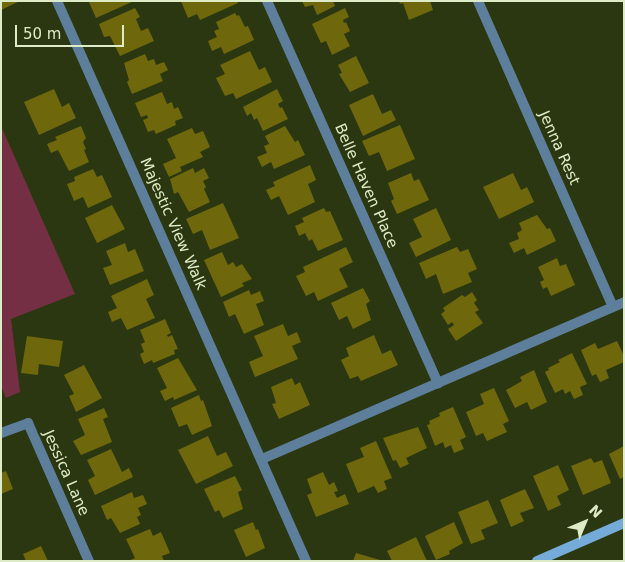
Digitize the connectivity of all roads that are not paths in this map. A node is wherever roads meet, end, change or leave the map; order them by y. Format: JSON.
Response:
{"nodes":[{"id":1,"x":57,"y":1,"type":"edge"},
{"id":2,"x":267,"y":1,"type":"edge"},
{"id":3,"x":478,"y":1,"type":"edge"},
{"id":4,"x":624,"y":302,"type":"edge"},
{"id":5,"x":613,"y":306,"type":"junction"},
{"id":6,"x":438,"y":383,"type":"junction"},
{"id":7,"x":1,"y":434,"type":"edge"},
{"id":8,"x":262,"y":459,"type":"junction"},
{"id":9,"x":624,"y":523,"type":"edge"},
{"id":10,"x":89,"y":561,"type":"edge"},
{"id":11,"x":306,"y":561,"type":"edge"},
{"id":12,"x":537,"y":561,"type":"edge"}],
"edges":[{"from":1,"to":8,"type":"street","name":"Majestic View Walk"},
{"from":2,"to":6,"type":"street","name":"Belle Haven Place"},
{"from":3,"to":5,"type":"street","name":"Jenna Rest"},
{"from":4,"to":5,"type":"street"},
{"from":5,"to":6,"type":"street"},
{"from":6,"to":8,"type":"street"},
{"from":7,"to":10,"type":"street","name":"Jessica Lane"},
{"from":8,"to":11,"type":"street","name":"Majestic View Walk"},
{"from":9,"to":12,"type":"street"}]}
